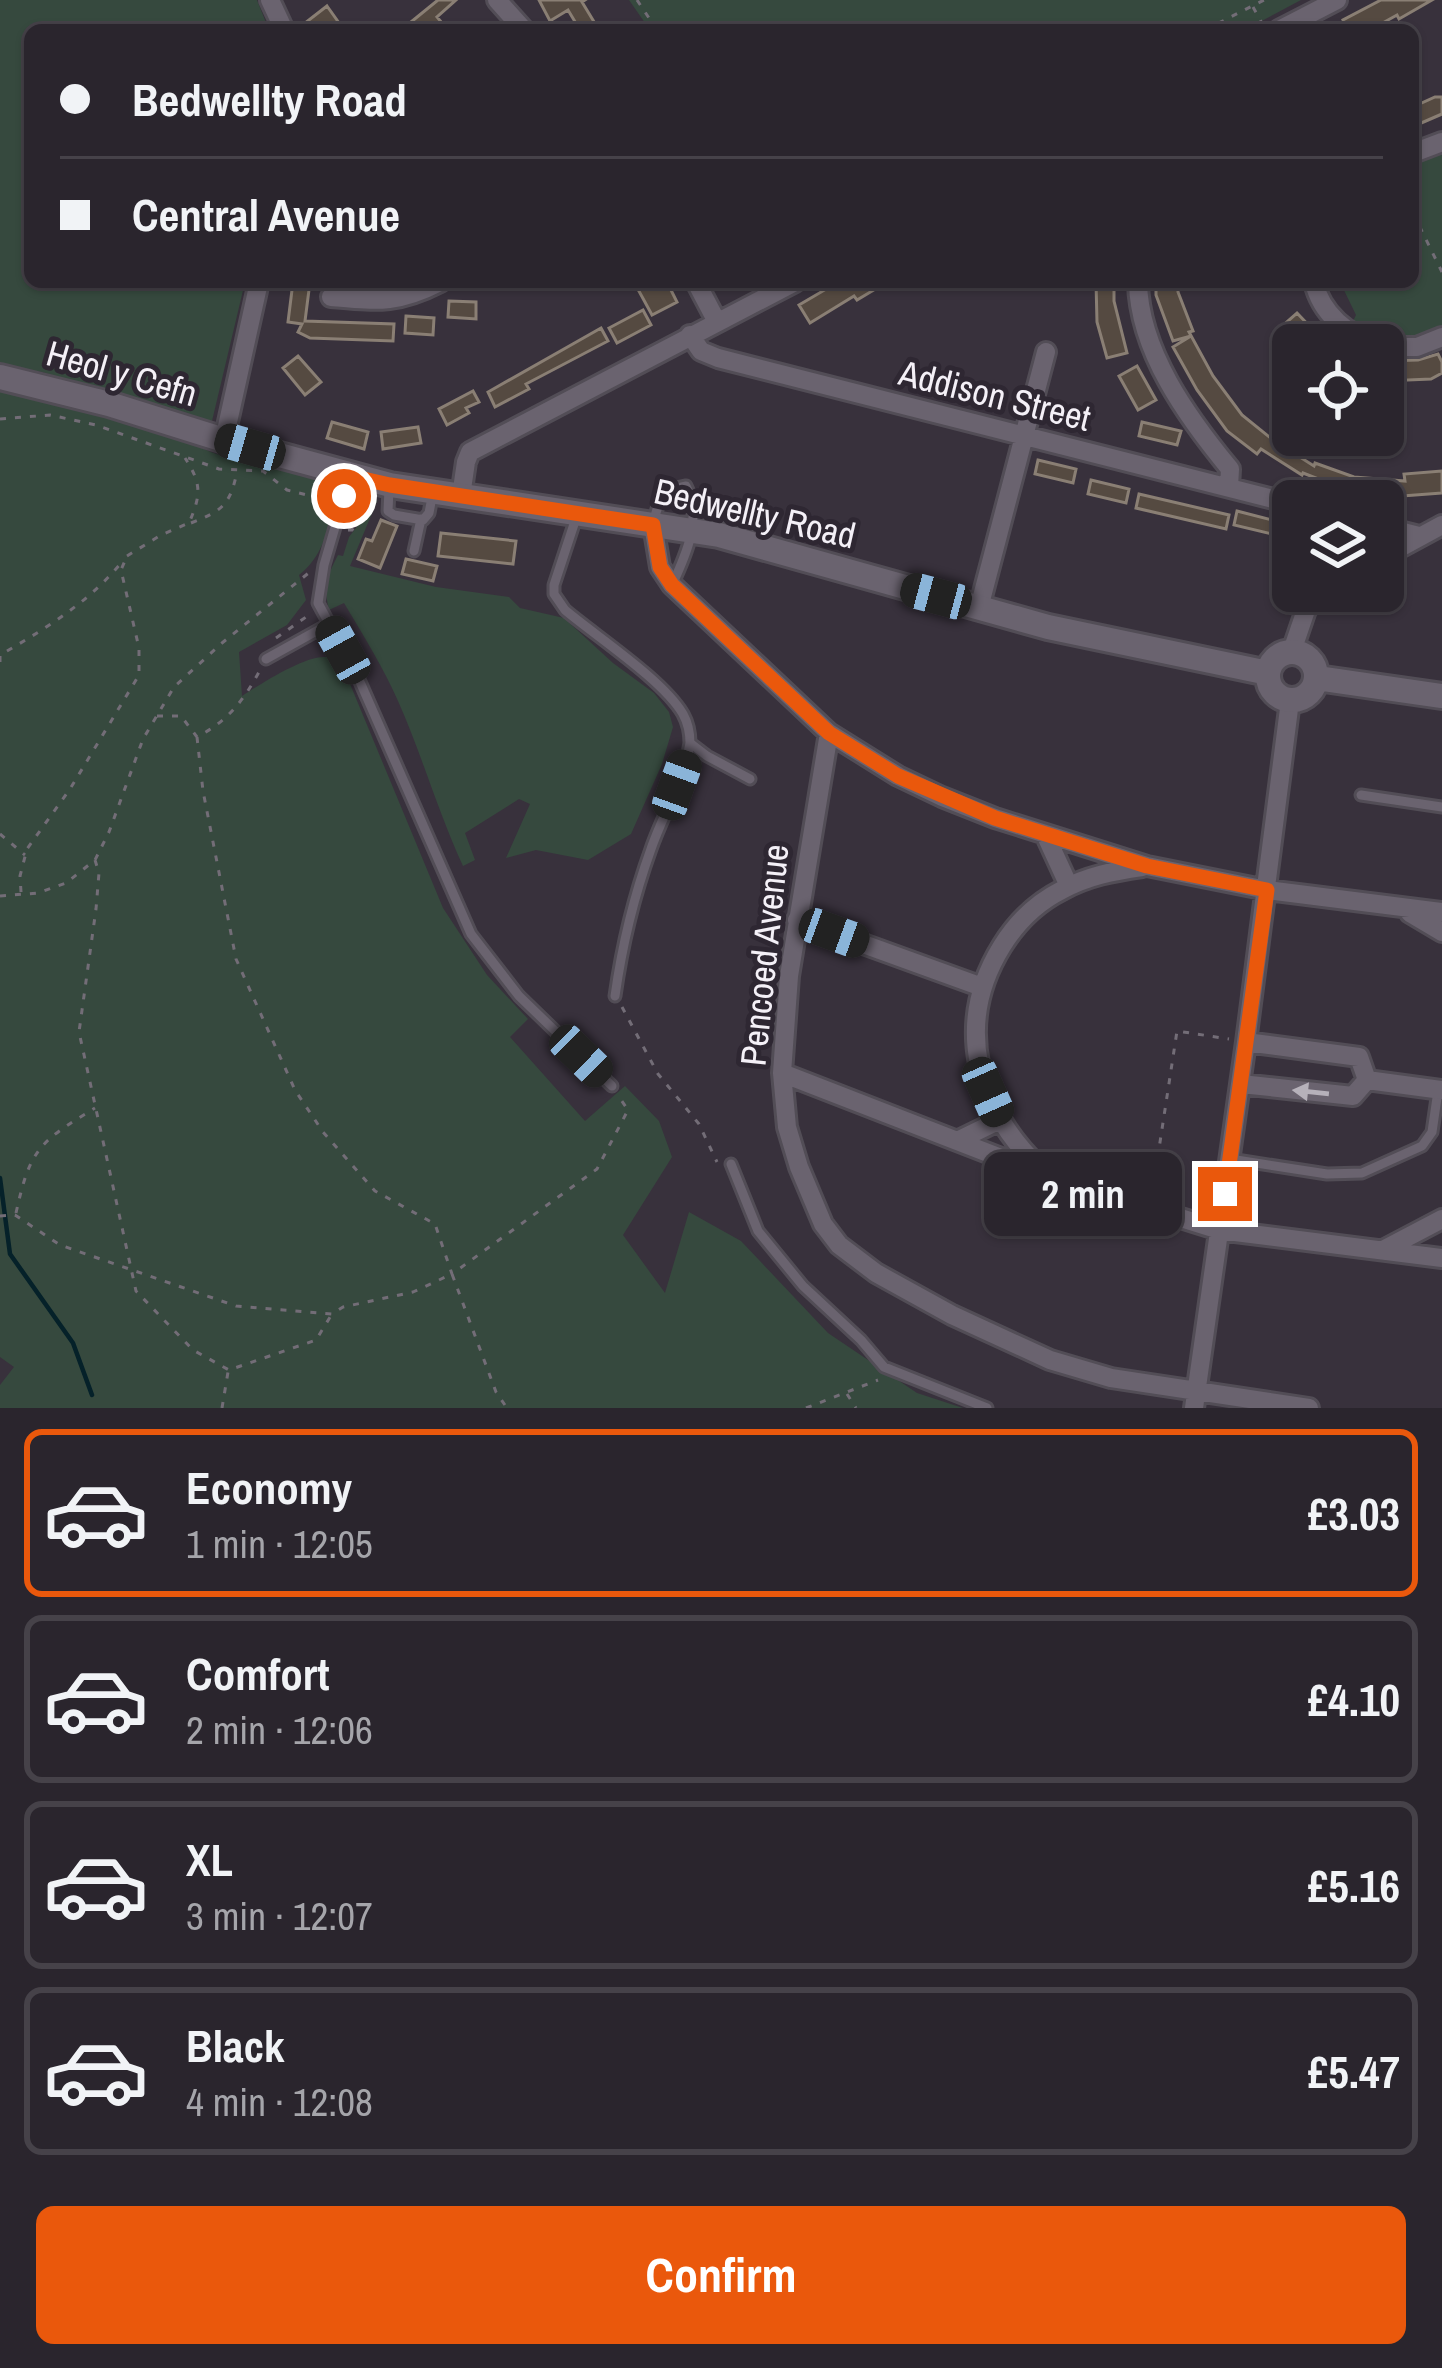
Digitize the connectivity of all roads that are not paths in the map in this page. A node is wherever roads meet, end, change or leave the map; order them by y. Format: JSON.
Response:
{"nodes":[{"id":1,"x":497,"y":0,"type":"edge"},
{"id":2,"x":1337,"y":0,"type":"edge"},
{"id":3,"x":1316,"y":10,"type":"junction"},
{"id":4,"x":518,"y":24,"type":"edge"},
{"id":5,"x":1279,"y":24,"type":"edge"},
{"id":6,"x":1323,"y":24,"type":"edge"},
{"id":7,"x":259,"y":288,"type":"edge"},
{"id":8,"x":429,"y":288,"type":"edge"},
{"id":9,"x":699,"y":288,"type":"edge"},
{"id":10,"x":783,"y":288,"type":"edge"},
{"id":11,"x":1138,"y":288,"type":"edge"},
{"id":12,"x":1315,"y":288,"type":"edge"},
{"id":13,"x":339,"y":292,"type":"edge"},
{"id":14,"x":717,"y":322,"type":"junction"},
{"id":15,"x":1339,"y":324,"type":"edge"},
{"id":16,"x":690,"y":335,"type":"junction"},
{"id":17,"x":1442,"y":337,"type":"edge"},
{"id":18,"x":1404,"y":346,"type":"edge"},
{"id":19,"x":1046,"y":352,"type":"dead end"},
{"id":20,"x":0,"y":377,"type":"edge"},
{"id":21,"x":1023,"y":437,"type":"junction"},
{"id":22,"x":224,"y":440,"type":"junction"},
{"id":23,"x":350,"y":476,"type":"junction"},
{"id":24,"x":385,"y":484,"type":"junction"},
{"id":25,"x":1229,"y":488,"type":"junction"},
{"id":26,"x":433,"y":492,"type":"junction"},
{"id":27,"x":461,"y":496,"type":"junction"},
{"id":28,"x":1272,"y":499,"type":"edge"},
{"id":29,"x":578,"y":512,"type":"junction"},
{"id":30,"x":421,"y":519,"type":"junction"},
{"id":31,"x":653,"y":525,"type":"junction"},
{"id":32,"x":1442,"y":525,"type":"edge"},
{"id":33,"x":692,"y":531,"type":"junction"},
{"id":34,"x":1404,"y":532,"type":"edge"},
{"id":35,"x":1419,"y":536,"type":"junction"},
{"id":36,"x":1404,"y":544,"type":"edge"},
{"id":37,"x":414,"y":551,"type":"dead end"},
{"id":38,"x":672,"y":585,"type":"junction"},
{"id":39,"x":979,"y":608,"type":"junction"},
{"id":40,"x":1305,"y":612,"type":"edge"},
{"id":41,"x":329,"y":624,"type":"junction"},
{"id":42,"x":1292,"y":651,"type":"junction"},
{"id":43,"x":266,"y":659,"type":"road end"},
{"id":44,"x":1268,"y":673,"type":"junction"},
{"id":45,"x":1317,"y":678,"type":"junction"},
{"id":46,"x":1442,"y":696,"type":"edge"},
{"id":47,"x":1290,"y":700,"type":"junction"},
{"id":48,"x":829,"y":733,"type":"junction"},
{"id":49,"x":690,"y":743,"type":"junction"},
{"id":50,"x":750,"y":779,"type":"dead end"},
{"id":51,"x":1361,"y":795,"type":"dead end"},
{"id":52,"x":1442,"y":807,"type":"edge"},
{"id":53,"x":1045,"y":834,"type":"junction"},
{"id":54,"x":1147,"y":866,"type":"junction"},
{"id":55,"x":1069,"y":886,"type":"junction"},
{"id":56,"x":1267,"y":890,"type":"junction"},
{"id":57,"x":1396,"y":905,"type":"junction"},
{"id":58,"x":1442,"y":912,"type":"edge"},
{"id":59,"x":797,"y":920,"type":"junction"},
{"id":60,"x":1442,"y":932,"type":"edge"},
{"id":61,"x":982,"y":987,"type":"junction"},
{"id":62,"x":615,"y":996,"type":"road end"},
{"id":63,"x":1246,"y":1042,"type":"junction"},
{"id":64,"x":782,"y":1073,"type":"junction"},
{"id":65,"x":1367,"y":1080,"type":"junction"},
{"id":66,"x":1240,"y":1084,"type":"junction"},
{"id":67,"x":612,"y":1085,"type":"road end"},
{"id":68,"x":1440,"y":1089,"type":"edge"},
{"id":69,"x":1000,"y":1120,"type":"junction"},
{"id":70,"x":957,"y":1141,"type":"junction"},
{"id":71,"x":1230,"y":1159,"type":"junction"},
{"id":72,"x":730,"y":1164,"type":"road end"},
{"id":73,"x":1050,"y":1177,"type":"junction"},
{"id":74,"x":1442,"y":1219,"type":"edge"},
{"id":75,"x":1220,"y":1230,"type":"junction"},
{"id":76,"x":1383,"y":1250,"type":"junction"},
{"id":77,"x":1442,"y":1258,"type":"edge"},
{"id":78,"x":1196,"y":1400,"type":"edge"},
{"id":79,"x":987,"y":1408,"type":"edge"},
{"id":80,"x":1309,"y":1408,"type":"edge"}],
"edges":[{"from":1,"to":4,"type":"street"},
{"from":2,"to":3,"type":"street"},
{"from":3,"to":5,"type":"street"},
{"from":3,"to":6,"type":"street"},
{"from":7,"to":22,"type":"street"},
{"from":8,"to":13,"type":"street"},
{"from":9,"to":14,"type":"street"},
{"from":10,"to":14,"type":"street"},
{"from":11,"to":25,"type":"street"},
{"from":12,"to":15,"type":"street"},
{"from":14,"to":16,"type":"street"},
{"from":16,"to":21,"type":"street","name":"Addison Street"},
{"from":16,"to":27,"type":"street"},
{"from":17,"to":18,"type":"street"},
{"from":19,"to":21,"type":"street"},
{"from":20,"to":22,"type":"street","name":"Heol y Cefn"},
{"from":21,"to":25,"type":"street","name":"Addison Street"},
{"from":21,"to":39,"type":"street"},
{"from":22,"to":23,"type":"street","name":"Bedwellty Road"},
{"from":23,"to":24,"type":"street","name":"Bedwellty Road"},
{"from":23,"to":41,"type":"lane"},
{"from":24,"to":26,"type":"street","name":"Bedwellty Road"},
{"from":24,"to":30,"type":"lane"},
{"from":25,"to":28,"type":"street","name":"Addison Street"},
{"from":26,"to":27,"type":"street","name":"Bedwellty Road"},
{"from":26,"to":30,"type":"lane"},
{"from":27,"to":29,"type":"street","name":"Bedwellty Road"},
{"from":29,"to":31,"type":"street","name":"Bedwellty Road"},
{"from":29,"to":49,"type":"lane"},
{"from":30,"to":37,"type":"lane"},
{"from":31,"to":33,"type":"street","name":"Bedwellty Road"},
{"from":31,"to":33,"type":"lane"},
{"from":31,"to":38,"type":"street"},
{"from":32,"to":35,"type":"street"},
{"from":33,"to":38,"type":"lane"},
{"from":33,"to":39,"type":"street","name":"Bedwellty Road"},
{"from":34,"to":35,"type":"street"},
{"from":35,"to":36,"type":"street"},
{"from":38,"to":48,"type":"street"},
{"from":39,"to":44,"type":"street","name":"Bedwellty Road"},
{"from":40,"to":42,"type":"street"},
{"from":41,"to":43,"type":"lane"},
{"from":41,"to":67,"type":"lane"},
{"from":42,"to":44,"type":"street"},
{"from":42,"to":45,"type":"street"},
{"from":44,"to":47,"type":"street"},
{"from":45,"to":46,"type":"street"},
{"from":45,"to":47,"type":"street"},
{"from":47,"to":56,"type":"street"},
{"from":48,"to":53,"type":"street"},
{"from":48,"to":59,"type":"street","name":"Pencoed Avenue"},
{"from":49,"to":50,"type":"lane"},
{"from":49,"to":62,"type":"lane"},
{"from":51,"to":52,"type":"lane"},
{"from":53,"to":54,"type":"street"},
{"from":53,"to":55,"type":"street"},
{"from":54,"to":55,"type":"street"},
{"from":54,"to":56,"type":"street"},
{"from":55,"to":61,"type":"street"},
{"from":56,"to":57,"type":"street"},
{"from":56,"to":63,"type":"street"},
{"from":57,"to":58,"type":"street"},
{"from":57,"to":60,"type":"street"},
{"from":59,"to":61,"type":"street"},
{"from":59,"to":64,"type":"street","name":"Pencoed Avenue"},
{"from":61,"to":69,"type":"street"},
{"from":63,"to":65,"type":"street"},
{"from":63,"to":66,"type":"street"},
{"from":64,"to":70,"type":"street"},
{"from":64,"to":78,"type":"street","name":"Pencoed Avenue"},
{"from":65,"to":66,"type":"street","one_way":true},
{"from":65,"to":68,"type":"street"},
{"from":66,"to":71,"type":"street"},
{"from":68,"to":71,"type":"lane"},
{"from":69,"to":70,"type":"street"},
{"from":69,"to":73,"type":"street"},
{"from":70,"to":73,"type":"street"},
{"from":71,"to":75,"type":"street"},
{"from":72,"to":79,"type":"lane"},
{"from":73,"to":75,"type":"street"},
{"from":74,"to":76,"type":"street"},
{"from":75,"to":76,"type":"street"},
{"from":75,"to":78,"type":"street"},
{"from":76,"to":77,"type":"street"},
{"from":78,"to":80,"type":"street","name":"Pencoed Avenue"}]}
